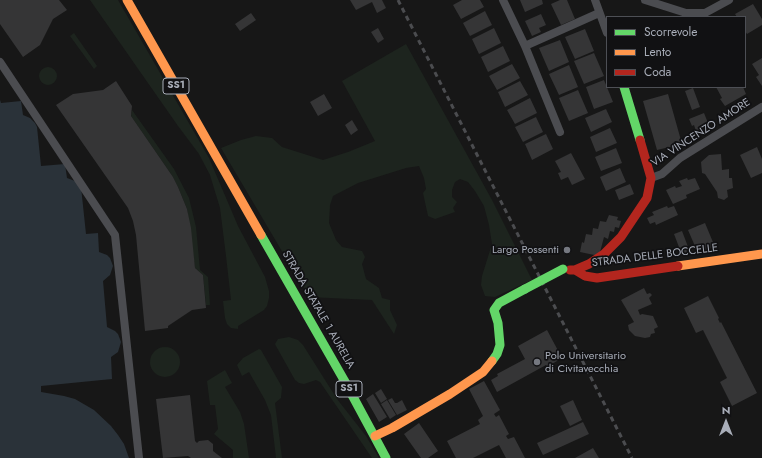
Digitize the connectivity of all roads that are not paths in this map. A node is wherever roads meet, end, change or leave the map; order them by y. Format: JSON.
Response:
{"nodes":[{"id":1,"x":127,"y":0,"type":"edge"},
{"id":2,"x":503,"y":0,"type":"edge"},
{"id":3,"x":594,"y":0,"type":"edge"},
{"id":4,"x":645,"y":0,"type":"edge"},
{"id":5,"x":729,"y":0,"type":"edge"},
{"id":6,"x":599,"y":13,"type":"junction"},
{"id":7,"x":606,"y":30,"type":"edge"},
{"id":8,"x":525,"y":46,"type":"junction"},
{"id":9,"x":0,"y":62,"type":"edge"},
{"id":10,"x":624,"y":88,"type":"edge"},
{"id":11,"x":762,"y":107,"type":"edge"},
{"id":12,"x":560,"y":132,"type":"dead end"},
{"id":13,"x":651,"y":178,"type":"junction"},
{"id":14,"x":762,"y":254,"type":"edge"},
{"id":15,"x":575,"y":270,"type":"junction"},
{"id":16,"x":374,"y":436,"type":"junction"},
{"id":17,"x":139,"y":458,"type":"edge"},
{"id":18,"x":386,"y":458,"type":"edge"}],
"edges":[{"from":1,"to":16,"type":"street","name":"STRADA STATALE 1 AURELIA","number":"SS1"},
{"from":2,"to":8,"type":"street"},
{"from":3,"to":6,"type":"street"},
{"from":4,"to":5,"type":"street"},
{"from":6,"to":7,"type":"street"},
{"from":6,"to":8,"type":"street"},
{"from":8,"to":12,"type":"street"},
{"from":9,"to":17,"type":"street"},
{"from":10,"to":13,"type":"street"},
{"from":11,"to":13,"type":"street","name":"VIA VINCENZO AMORE"},
{"from":13,"to":15,"type":"street"},
{"from":14,"to":15,"type":"street","name":"STRADA DELLE BOCCELLE"},
{"from":15,"to":16,"type":"street","name":"STRADA DELLE BOCCELLE","bridge":true},
{"from":16,"to":18,"type":"street","name":"STRADA STATALE 1 AURELIA","number":"SS1"}]}
